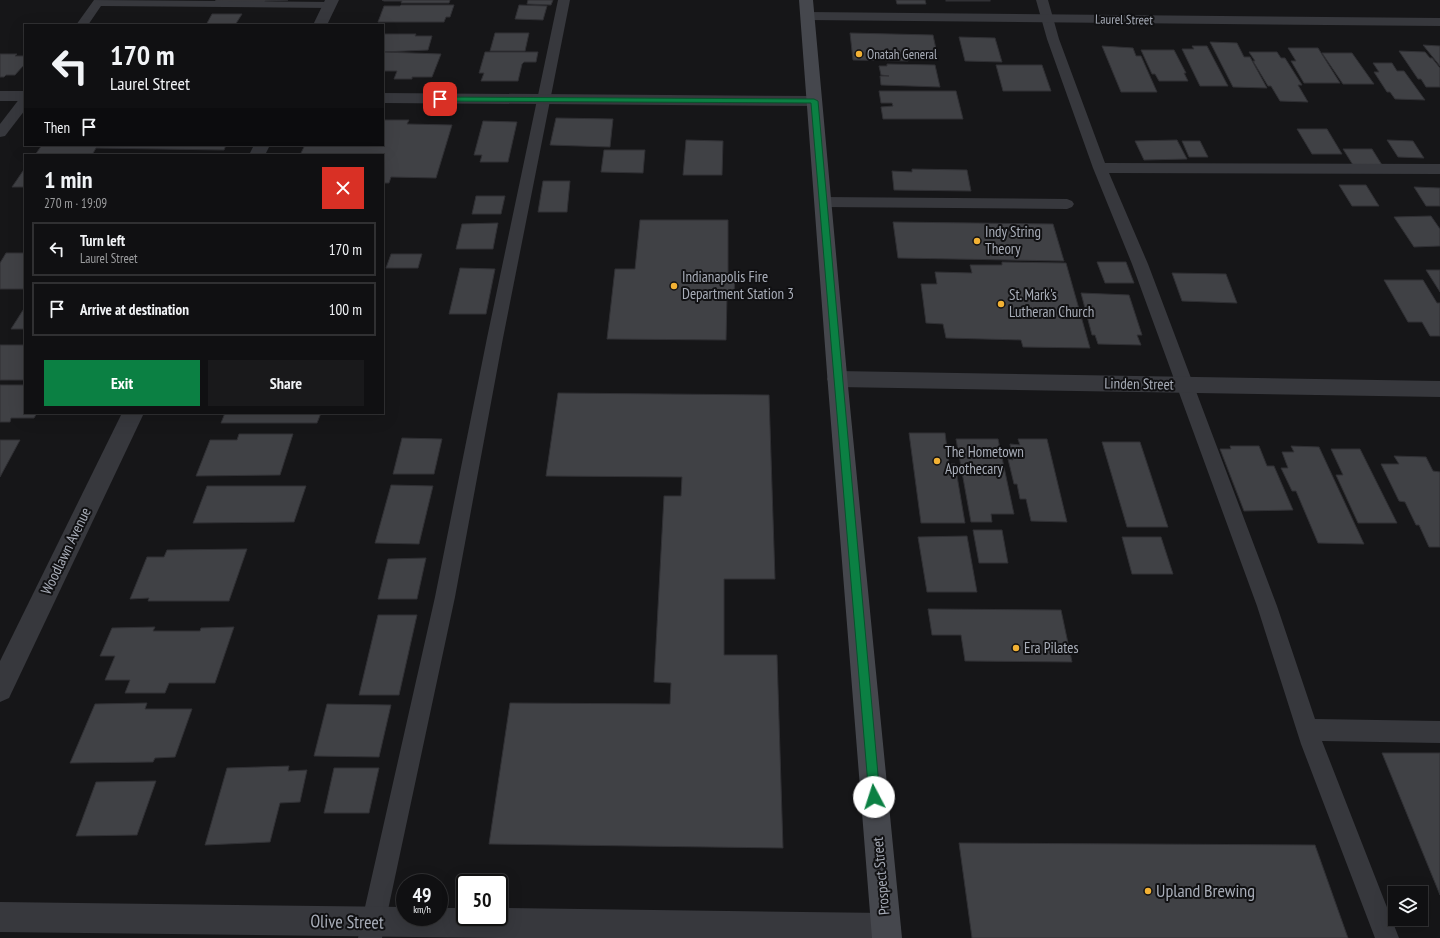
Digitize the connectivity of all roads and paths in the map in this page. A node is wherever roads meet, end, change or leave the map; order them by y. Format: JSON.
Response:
{"nodes":[{"id":1,"x":564,"y":0,"type":"edge"},
{"id":2,"x":1042,"y":0,"type":"edge"},
{"id":3,"x":99,"y":2,"type":"edge"},
{"id":4,"x":331,"y":2,"type":"edge"},
{"id":5,"x":807,"y":8,"type":"edge"},
{"id":6,"x":1048,"y":18,"type":"junction"},
{"id":7,"x":1440,"y":22,"type":"edge"},
{"id":8,"x":83,"y":24,"type":"edge"},
{"id":9,"x":320,"y":24,"type":"edge"},
{"id":10,"x":0,"y":96,"type":"edge"},
{"id":11,"x":24,"y":96,"type":"edge"},
{"id":12,"x":384,"y":98,"type":"edge"},
{"id":13,"x":544,"y":99,"type":"junction"},
{"id":14,"x":24,"y":101,"type":"edge"},
{"id":15,"x":814,"y":101,"type":"junction"},
{"id":16,"x":0,"y":133,"type":"edge"},
{"id":17,"x":1100,"y":168,"type":"junction"},
{"id":18,"x":1440,"y":169,"type":"edge"},
{"id":19,"x":823,"y":202,"type":"junction"},
{"id":20,"x":1067,"y":204,"type":"dead end"},
{"id":21,"x":837,"y":379,"type":"junction"},
{"id":22,"x":1185,"y":385,"type":"junction"},
{"id":23,"x":1440,"y":389,"type":"edge"},
{"id":24,"x":133,"y":414,"type":"edge"},
{"id":25,"x":0,"y":689,"type":"edge"},
{"id":26,"x":1309,"y":730,"type":"junction"},
{"id":27,"x":1440,"y":732,"type":"edge"},
{"id":28,"x":0,"y":917,"type":"edge"},
{"id":29,"x":371,"y":930,"type":"edge"},
{"id":30,"x":886,"y":933,"type":"edge"},
{"id":31,"x":1387,"y":938,"type":"edge"}],
"edges":[{"from":1,"to":13,"type":"lane"},
{"from":2,"to":6,"type":"lane"},
{"from":3,"to":4,"type":"lane"},
{"from":3,"to":8,"type":"lane"},
{"from":4,"to":9,"type":"street"},
{"from":5,"to":6,"type":"street","name":"Laurel Street"},
{"from":5,"to":15,"type":"main road","name":"Prospect Street"},
{"from":6,"to":7,"type":"street","name":"Laurel Street"},
{"from":6,"to":17,"type":"lane"},
{"from":10,"to":11,"type":"street"},
{"from":12,"to":13,"type":"street"},
{"from":13,"to":15,"type":"street"},
{"from":13,"to":29,"type":"lane"},
{"from":14,"to":16,"type":"lane"},
{"from":15,"to":19,"type":"main road","name":"Prospect Street"},
{"from":17,"to":18,"type":"lane"},
{"from":17,"to":22,"type":"lane"},
{"from":19,"to":20,"type":"lane"},
{"from":19,"to":21,"type":"main road","name":"Prospect Street"},
{"from":21,"to":22,"type":"street","name":"Linden Street"},
{"from":21,"to":30,"type":"main road","name":"Prospect Street"},
{"from":22,"to":23,"type":"street","name":"Linden Street"},
{"from":22,"to":26,"type":"lane"},
{"from":24,"to":25,"type":"street","name":"Woodlawn Avenue"},
{"from":26,"to":27,"type":"lane"},
{"from":26,"to":31,"type":"lane"},
{"from":28,"to":29,"type":"street","name":"Olive Street"},
{"from":29,"to":30,"type":"street","name":"Olive Street"}]}
